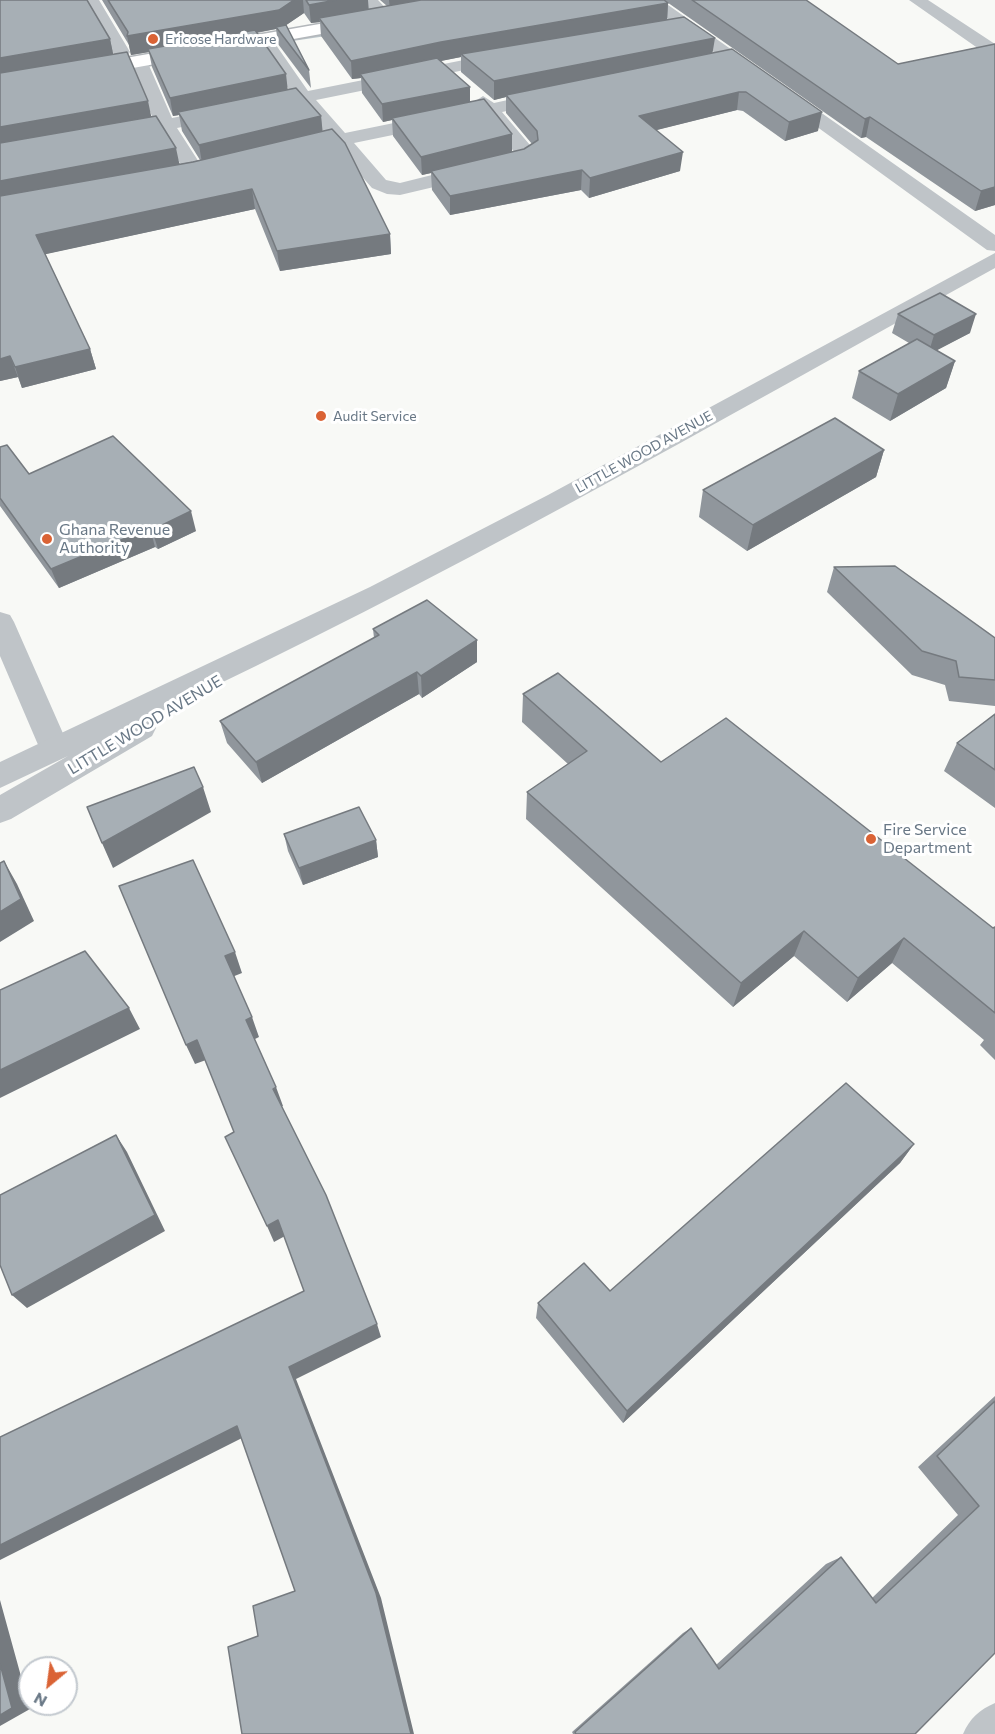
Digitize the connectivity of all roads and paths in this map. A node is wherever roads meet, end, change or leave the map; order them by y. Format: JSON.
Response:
{"nodes":[{"id":1,"x":92,"y":0,"type":"edge"},
{"id":2,"x":650,"y":0,"type":"edge"},
{"id":3,"x":917,"y":0,"type":"edge"},
{"id":4,"x":386,"y":8,"type":"edge"},
{"id":5,"x":687,"y":26,"type":"junction"},
{"id":6,"x":663,"y":30,"type":"edge"},
{"id":7,"x":262,"y":39,"type":"junction"},
{"id":8,"x":995,"y":52,"type":"edge"},
{"id":9,"x":524,"y":54,"type":"edge"},
{"id":10,"x":129,"y":57,"type":"junction"},
{"id":11,"x":733,"y":59,"type":"junction"},
{"id":12,"x":710,"y":64,"type":"edge"},
{"id":13,"x":442,"y":68,"type":"junction"},
{"id":14,"x":0,"y":74,"type":"edge"},
{"id":15,"x":0,"y":86,"type":"edge"},
{"id":16,"x":571,"y":92,"type":"edge"},
{"id":17,"x":304,"y":98,"type":"junction"},
{"id":18,"x":490,"y":109,"type":"junction"},
{"id":19,"x":166,"y":126,"type":"junction"},
{"id":20,"x":100,"y":138,"type":"edge"},
{"id":21,"x":341,"y":139,"type":"junction"},
{"id":22,"x":274,"y":155,"type":"edge"},
{"id":23,"x":218,"y":167,"type":"edge"},
{"id":24,"x":196,"y":172,"type":"junction"},
{"id":25,"x":172,"y":177,"type":"edge"},
{"id":26,"x":995,"y":245,"type":"edge"},
{"id":27,"x":995,"y":259,"type":"edge"},
{"id":28,"x":0,"y":622,"type":"edge"},
{"id":29,"x":290,"y":640,"type":"junction"},
{"id":30,"x":54,"y":747,"type":"junction"},
{"id":31,"x":0,"y":776,"type":"edge"},
{"id":32,"x":0,"y":810,"type":"edge"},
{"id":33,"x":995,"y":1721,"type":"edge"},
{"id":34,"x":981,"y":1734,"type":"edge"}],
"edges":[{"from":1,"to":10,"type":"street"},
{"from":2,"to":5,"type":"street"},
{"from":3,"to":8,"type":"street"},
{"from":4,"to":7,"type":"highway"},
{"from":4,"to":10,"type":"highway"},
{"from":5,"to":6,"type":"street"},
{"from":5,"to":11,"type":"street"},
{"from":7,"to":10,"type":"highway"},
{"from":7,"to":17,"type":"street"},
{"from":9,"to":13,"type":"street"},
{"from":10,"to":14,"type":"highway"},
{"from":10,"to":15,"type":"highway"},
{"from":10,"to":19,"type":"street"},
{"from":11,"to":12,"type":"street"},
{"from":11,"to":26,"type":"street"},
{"from":13,"to":17,"type":"street"},
{"from":13,"to":18,"type":"street"},
{"from":16,"to":18,"type":"street"},
{"from":17,"to":19,"type":"street"},
{"from":17,"to":21,"type":"street"},
{"from":18,"to":21,"type":"street"},
{"from":18,"to":21,"type":"street"},
{"from":19,"to":20,"type":"street"},
{"from":19,"to":24,"type":"street"},
{"from":21,"to":22,"type":"street"},
{"from":23,"to":24,"type":"street"},
{"from":24,"to":25,"type":"street"},
{"from":27,"to":29,"type":"street","name":"LITTLE WOOD AVENUE"},
{"from":28,"to":30,"type":"street"},
{"from":29,"to":30,"type":"street","name":"LITTLE WOOD AVENUE"},
{"from":29,"to":32,"type":"street","name":"LITTLE WOOD AVENUE"},
{"from":30,"to":31,"type":"street","name":"LITTLE WOOD AVENUE"},
{"from":33,"to":34,"type":"lane"}]}
